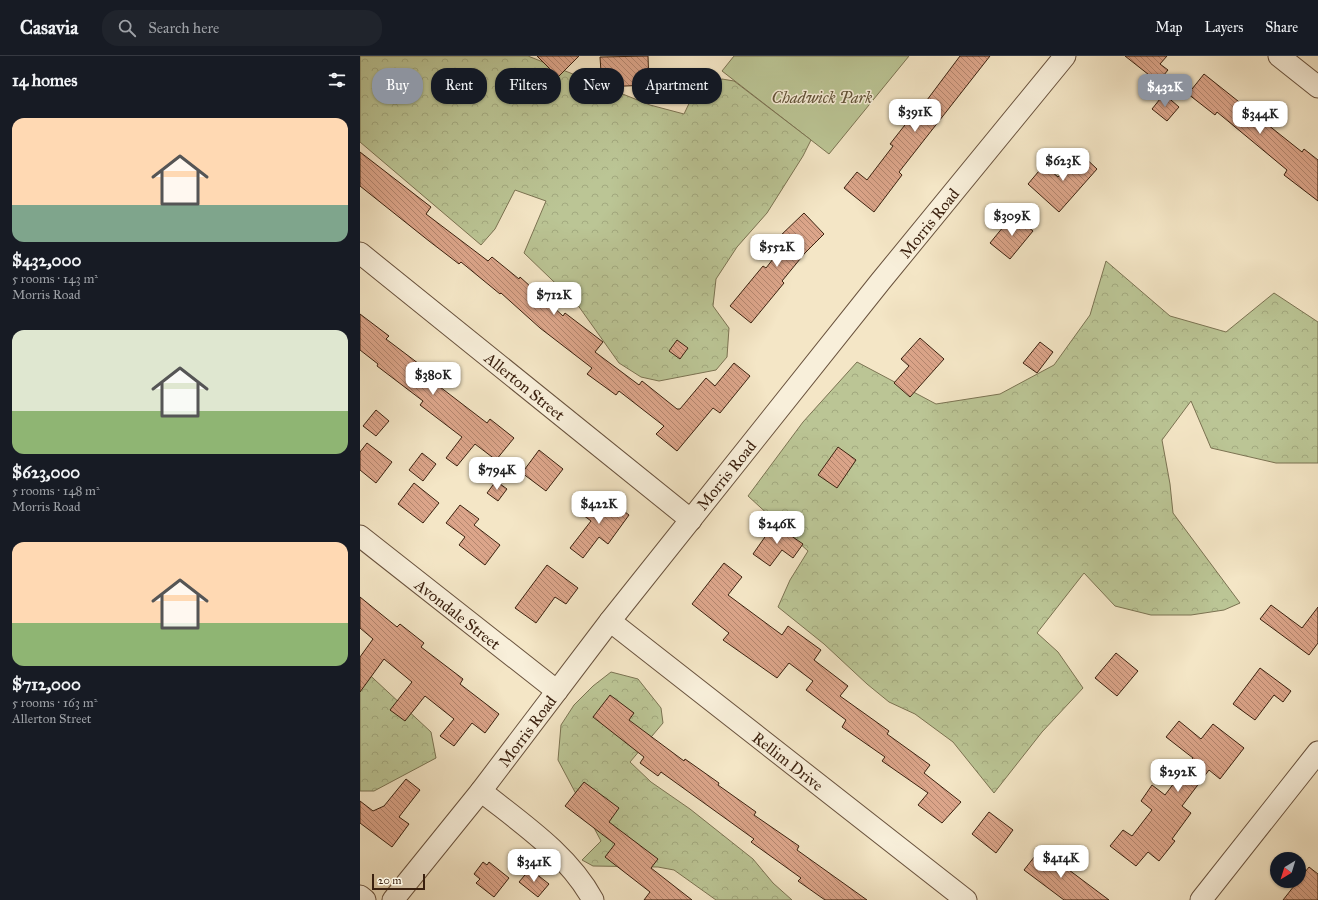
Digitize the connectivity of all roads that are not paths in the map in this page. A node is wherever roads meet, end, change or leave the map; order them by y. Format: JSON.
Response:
{"nodes":[{"id":1,"x":1065,"y":56,"type":"edge"},
{"id":2,"x":1279,"y":56,"type":"edge"},
{"id":3,"x":1318,"y":87,"type":"edge"},
{"id":4,"x":360,"y":253,"type":"edge"},
{"id":5,"x":691,"y":520,"type":"junction"},
{"id":6,"x":360,"y":536,"type":"edge"},
{"id":7,"x":610,"y":621,"type":"junction"},
{"id":8,"x":557,"y":691,"type":"junction"},
{"id":9,"x":1318,"y":752,"type":"edge"},
{"id":10,"x":481,"y":791,"type":"junction"},
{"id":11,"x":360,"y":896,"type":"edge"},
{"id":12,"x":365,"y":900,"type":"edge"},
{"id":13,"x":393,"y":900,"type":"edge"},
{"id":14,"x":593,"y":900,"type":"edge"},
{"id":15,"x":966,"y":900,"type":"edge"},
{"id":16,"x":1201,"y":900,"type":"edge"}],
"edges":[{"from":1,"to":5,"type":"street","name":"Morris Road"},
{"from":2,"to":3,"type":"street"},
{"from":4,"to":5,"type":"street","name":"Allerton Street"},
{"from":5,"to":7,"type":"street","name":"Morris Road"},
{"from":6,"to":8,"type":"street","name":"Avondale Street"},
{"from":7,"to":8,"type":"street","name":"Morris Road"},
{"from":7,"to":15,"type":"street","name":"Rellim Drive"},
{"from":8,"to":10,"type":"street","name":"Morris Road"},
{"from":9,"to":16,"type":"street"},
{"from":10,"to":13,"type":"street","name":"Morris Road"},
{"from":10,"to":14,"type":"street"},
{"from":11,"to":12,"type":"street"}]}
